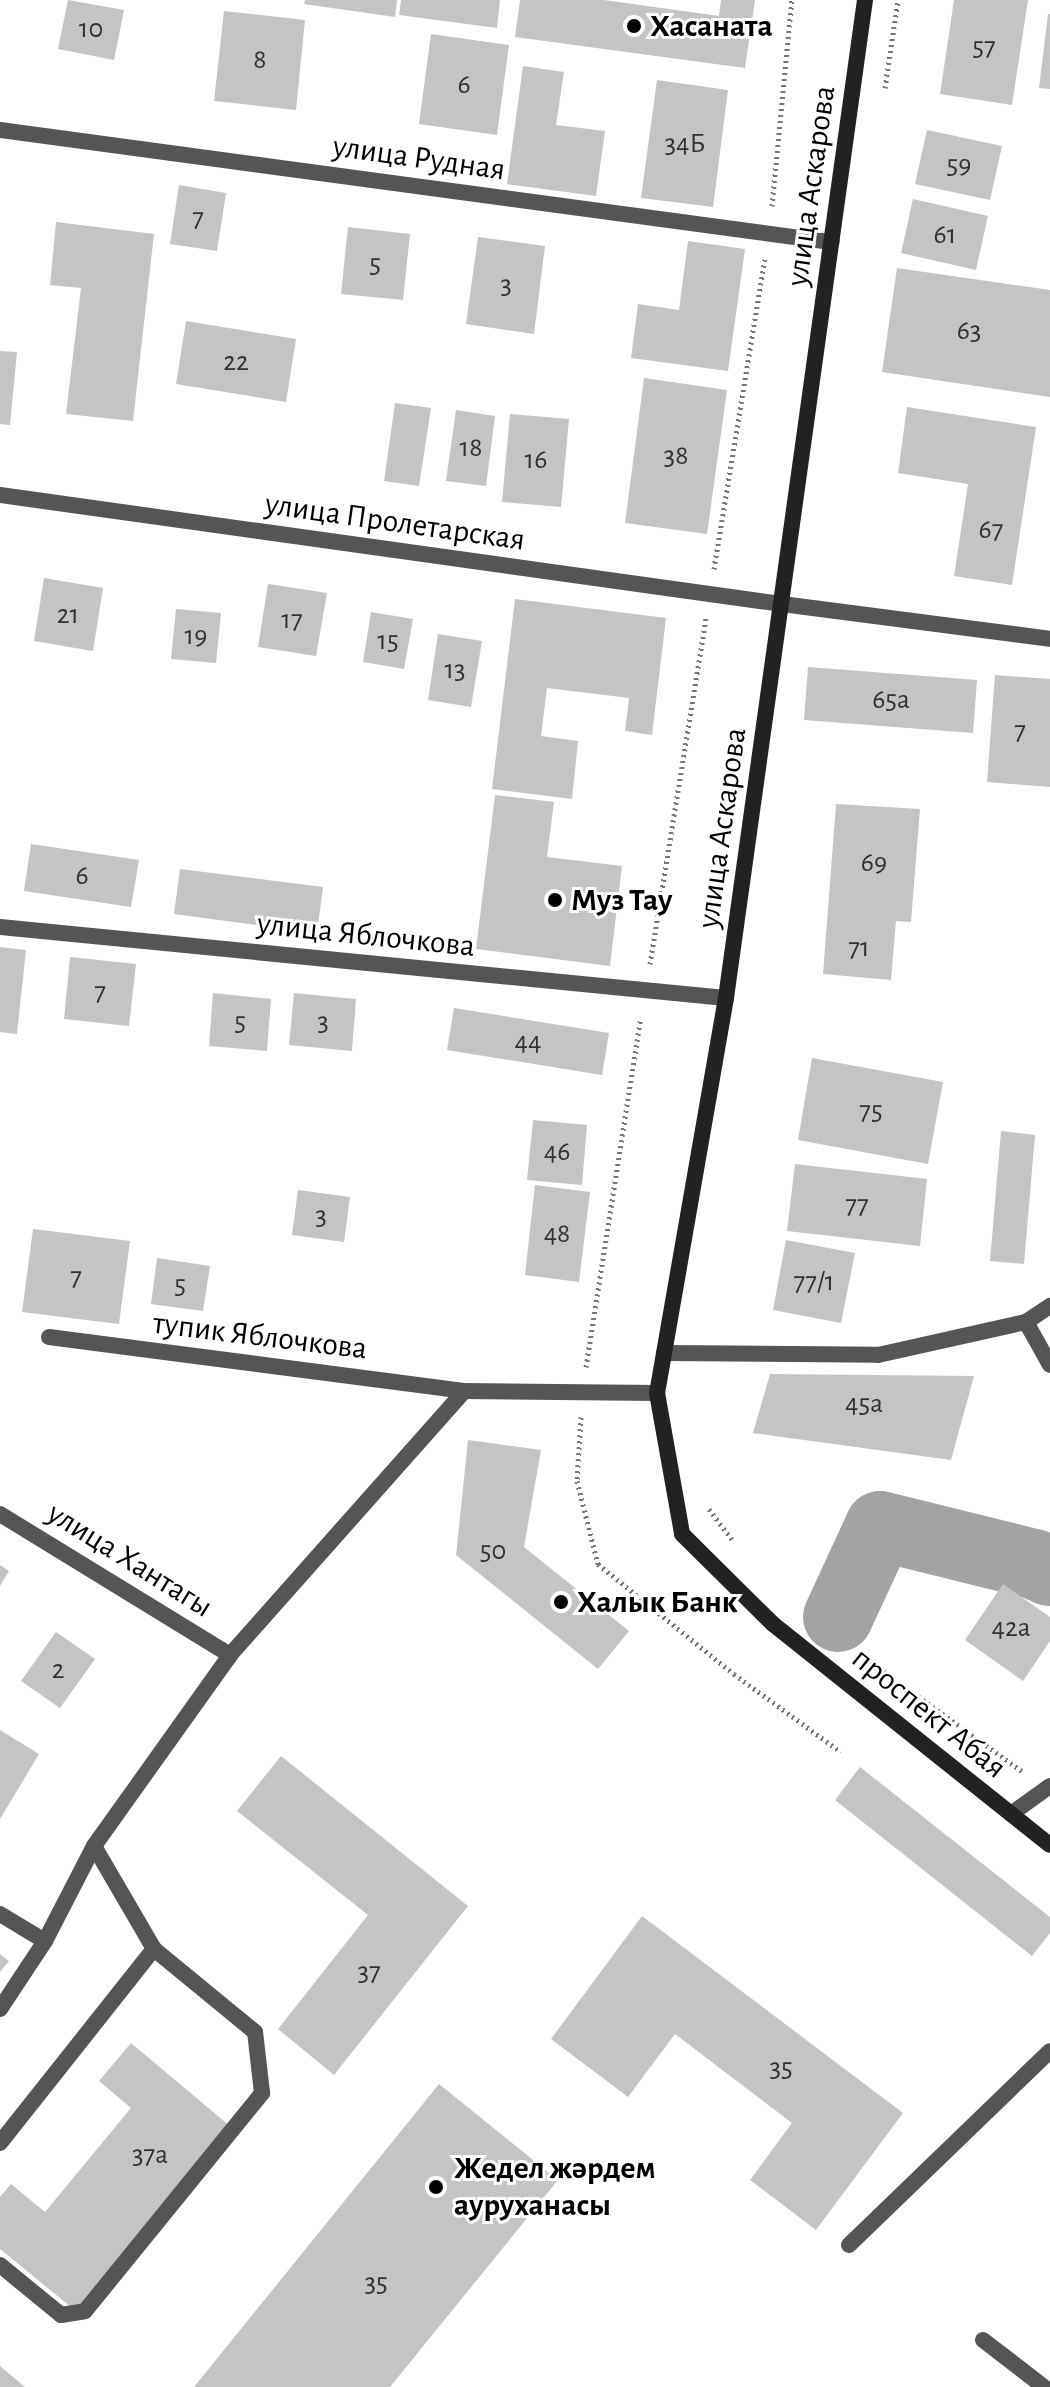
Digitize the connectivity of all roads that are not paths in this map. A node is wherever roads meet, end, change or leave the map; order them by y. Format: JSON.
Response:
{"nodes":[{"id":1,"x":865,"y":0,"type":"edge"},
{"id":2,"x":0,"y":130,"type":"edge"},
{"id":3,"x":831,"y":242,"type":"junction"},
{"id":4,"x":0,"y":495,"type":"edge"},
{"id":5,"x":782,"y":604,"type":"junction"},
{"id":6,"x":1050,"y":639,"type":"edge"},
{"id":7,"x":0,"y":927,"type":"edge"},
{"id":8,"x":726,"y":998,"type":"junction"},
{"id":9,"x":1050,"y":1306,"type":"edge"},
{"id":10,"x":1026,"y":1322,"type":"junction"},
{"id":11,"x":49,"y":1337,"type":"dead end"},
{"id":12,"x":664,"y":1353,"type":"junction"},
{"id":13,"x":1050,"y":1365,"type":"edge"},
{"id":14,"x":464,"y":1391,"type":"junction"},
{"id":15,"x":657,"y":1393,"type":"junction"},
{"id":16,"x":0,"y":1514,"type":"edge"},
{"id":17,"x":773,"y":1624,"type":"joint"},
{"id":18,"x":230,"y":1655,"type":"junction"},
{"id":19,"x":1048,"y":1787,"type":"edge"},
{"id":20,"x":1011,"y":1814,"type":"junction"},
{"id":21,"x":1050,"y":1845,"type":"edge"},
{"id":22,"x":94,"y":1846,"type":"junction"},
{"id":23,"x":0,"y":1914,"type":"edge"},
{"id":24,"x":45,"y":1941,"type":"junction"},
{"id":25,"x":154,"y":1949,"type":"junction"},
{"id":26,"x":0,"y":2009,"type":"edge"},
{"id":27,"x":1050,"y":2051,"type":"edge"},
{"id":28,"x":0,"y":2143,"type":"edge"},
{"id":29,"x":849,"y":2245,"type":"dead end"},
{"id":30,"x":0,"y":2265,"type":"edge"},
{"id":31,"x":983,"y":2340,"type":"dead end"},
{"id":32,"x":1044,"y":2387,"type":"edge"}],
"edges":[{"from":1,"to":3,"type":"main road","name":"улица Аскарова"},
{"from":2,"to":3,"type":"street","name":"улица Рудная"},
{"from":3,"to":5,"type":"main road","name":"улица Аскарова"},
{"from":4,"to":5,"type":"street","name":"улица Пролетарская"},
{"from":5,"to":6,"type":"street","name":"улица Пролетарская"},
{"from":5,"to":8,"type":"main road","name":"улица Аскарова"},
{"from":7,"to":8,"type":"street","name":"улица Яблочкова"},
{"from":8,"to":12,"type":"main road","name":"улица Аскарова"},
{"from":9,"to":10,"type":"street"},
{"from":10,"to":12,"type":"street"},
{"from":10,"to":13,"type":"street"},
{"from":11,"to":14,"type":"street","name":"тупик Яблочкова"},
{"from":12,"to":15,"type":"main road","name":"улица Аскарова"},
{"from":14,"to":15,"type":"street","name":"тупик Яблочкова"},
{"from":14,"to":18,"type":"street"},
{"from":15,"to":17,"type":"main road","name":"улица Аскарова"},
{"from":16,"to":18,"type":"street","name":"улица Хантагы"},
{"from":17,"to":20,"type":"main road","name":"проспект Абая"},
{"from":18,"to":22,"type":"street"},
{"from":19,"to":20,"type":"street"},
{"from":20,"to":21,"type":"main road","name":"проспект Абая"},
{"from":22,"to":24,"type":"street"},
{"from":22,"to":25,"type":"street"},
{"from":23,"to":24,"type":"street"},
{"from":24,"to":26,"type":"street"},
{"from":25,"to":28,"type":"street"},
{"from":25,"to":30,"type":"street"},
{"from":27,"to":29,"type":"street"},
{"from":31,"to":32,"type":"street"}]}
